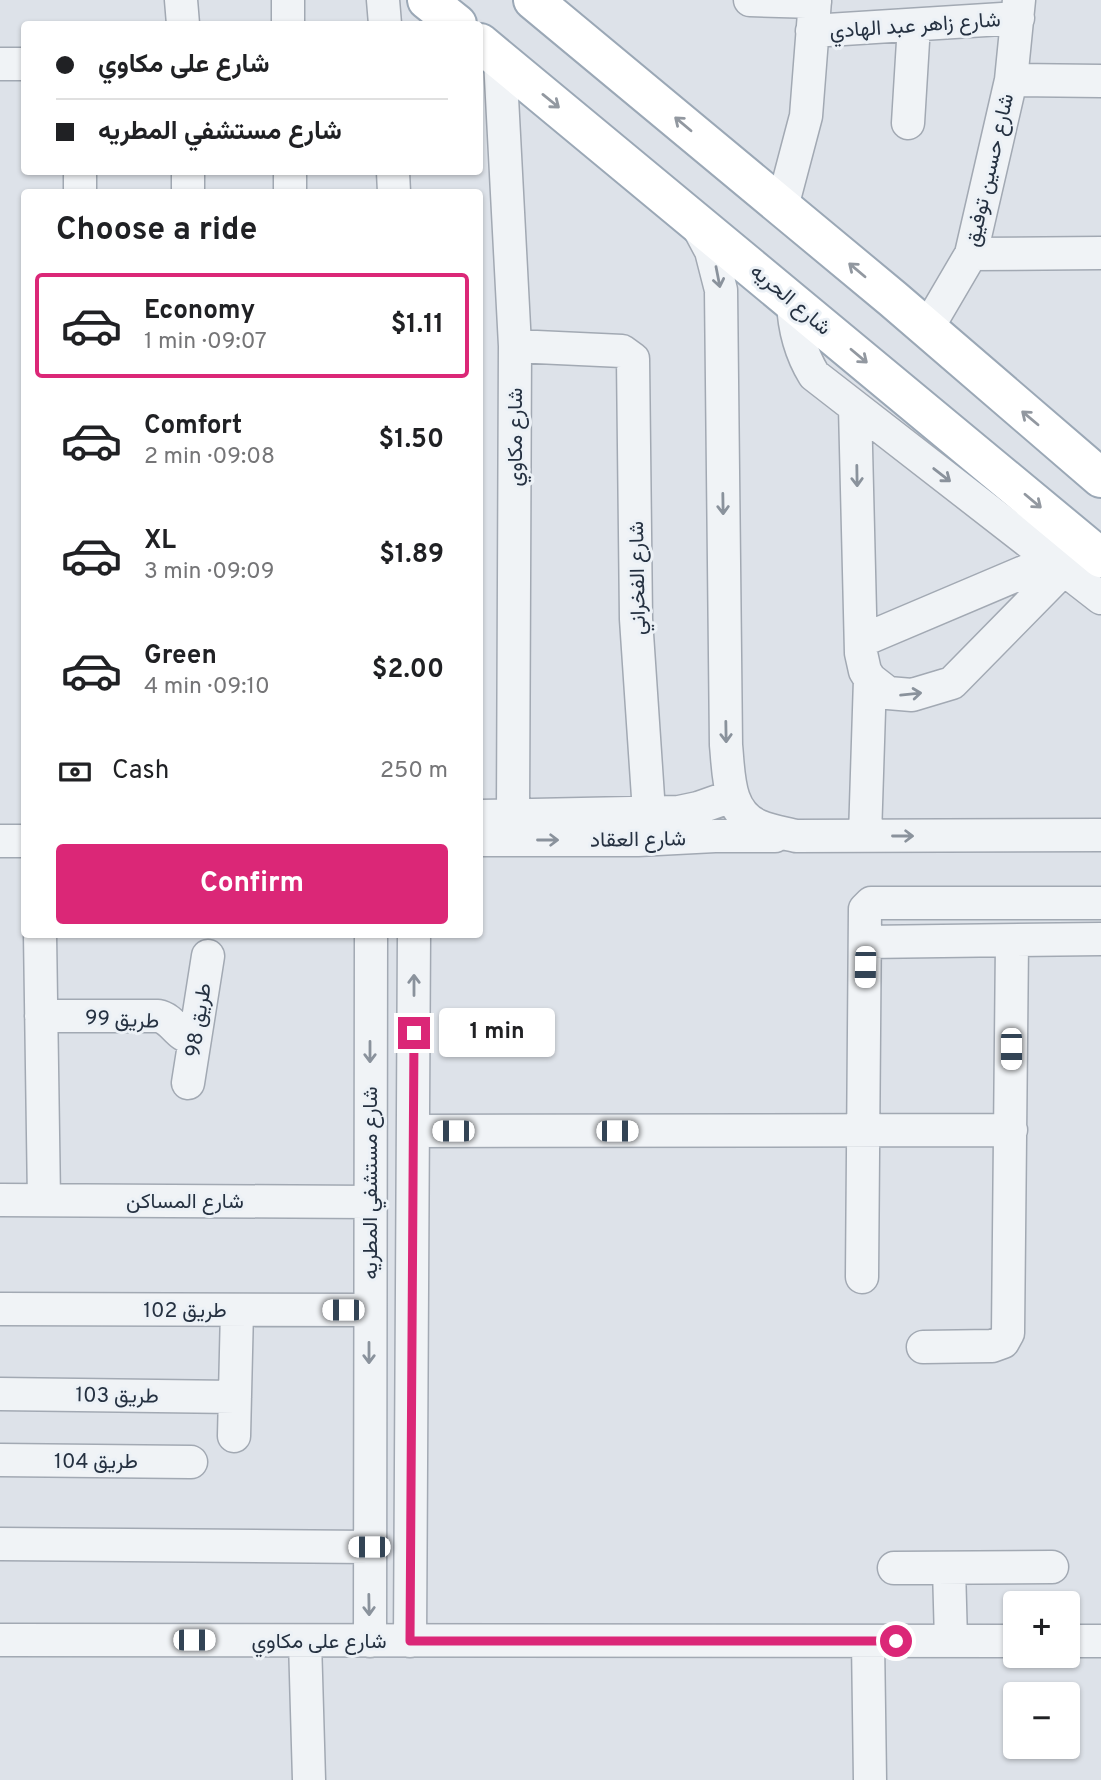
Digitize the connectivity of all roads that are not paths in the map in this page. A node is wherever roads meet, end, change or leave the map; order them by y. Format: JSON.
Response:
{"nodes":[{"id":1,"x":181,"y":0,"type":"edge"},
{"id":2,"x":288,"y":0,"type":"edge"},
{"id":3,"x":383,"y":0,"type":"edge"},
{"id":4,"x":426,"y":0,"type":"edge"},
{"id":5,"x":533,"y":0,"type":"edge"},
{"id":6,"x":750,"y":0,"type":"edge"},
{"id":7,"x":1018,"y":9,"type":"edge"},
{"id":8,"x":814,"y":11,"type":"edge"},
{"id":9,"x":183,"y":21,"type":"edge"},
{"id":10,"x":288,"y":21,"type":"edge"},
{"id":11,"x":385,"y":21,"type":"edge"},
{"id":12,"x":453,"y":21,"type":"edge"},
{"id":13,"x":914,"y":25,"type":"junction"},
{"id":14,"x":490,"y":51,"type":"edge"},
{"id":15,"x":0,"y":64,"type":"edge"},
{"id":16,"x":21,"y":64,"type":"edge"},
{"id":17,"x":1011,"y":80,"type":"junction"},
{"id":18,"x":1101,"y":81,"type":"edge"},
{"id":19,"x":908,"y":122,"type":"dead end"},
{"id":20,"x":782,"y":207,"type":"junction"},
{"id":21,"x":690,"y":216,"type":"junction"},
{"id":22,"x":1101,"y":253,"type":"edge"},
{"id":23,"x":971,"y":254,"type":"junction"},
{"id":24,"x":793,"y":302,"type":"junction"},
{"id":25,"x":927,"y":329,"type":"junction"},
{"id":26,"x":515,"y":346,"type":"junction"},
{"id":27,"x":855,"y":408,"type":"junction"},
{"id":28,"x":1100,"y":477,"type":"edge"},
{"id":29,"x":1101,"y":558,"type":"edge"},
{"id":30,"x":1058,"y":565,"type":"junction"},
{"id":31,"x":1101,"y":598,"type":"edge"},
{"id":32,"x":860,"y":641,"type":"junction"},
{"id":33,"x":870,"y":679,"type":"junction"},
{"id":34,"x":732,"y":796,"type":"junction"},
{"id":35,"x":649,"y":812,"type":"junction"},
{"id":36,"x":513,"y":815,"type":"junction"},
{"id":37,"x":483,"y":816,"type":"edge"},
{"id":38,"x":0,"y":819,"type":"edge"},
{"id":39,"x":21,"y":819,"type":"edge"},
{"id":40,"x":1101,"y":835,"type":"edge"},
{"id":41,"x":796,"y":836,"type":"junction"},
{"id":42,"x":865,"y":836,"type":"junction"},
{"id":43,"x":483,"y":840,"type":"edge"},
{"id":44,"x":0,"y":841,"type":"edge"},
{"id":45,"x":21,"y":841,"type":"edge"},
{"id":46,"x":1101,"y":903,"type":"edge"},
{"id":47,"x":40,"y":938,"type":"edge"},
{"id":48,"x":371,"y":938,"type":"edge"},
{"id":49,"x":414,"y":938,"type":"edge"},
{"id":50,"x":1101,"y":939,"type":"edge"},
{"id":51,"x":866,"y":942,"type":"junction"},
{"id":52,"x":1012,"y":942,"type":"junction"},
{"id":53,"x":208,"y":956,"type":"dead end"},
{"id":54,"x":41,"y":1016,"type":"junction"},
{"id":55,"x":195,"y":1040,"type":"junction"},
{"id":56,"x":188,"y":1083,"type":"dead end"},
{"id":57,"x":863,"y":1130,"type":"junction"},
{"id":58,"x":1011,"y":1130,"type":"junction"},
{"id":59,"x":413,"y":1131,"type":"junction"},
{"id":60,"x":0,"y":1200,"type":"edge"},
{"id":61,"x":44,"y":1200,"type":"junction"},
{"id":62,"x":370,"y":1202,"type":"junction"},
{"id":63,"x":862,"y":1278,"type":"dead end"},
{"id":64,"x":0,"y":1309,"type":"edge"},
{"id":65,"x":237,"y":1310,"type":"junction"},
{"id":66,"x":370,"y":1310,"type":"junction"},
{"id":67,"x":923,"y":1347,"type":"dead end"},
{"id":68,"x":0,"y":1394,"type":"edge"},
{"id":69,"x":235,"y":1397,"type":"junction"},
{"id":70,"x":234,"y":1436,"type":"dead end"},
{"id":71,"x":0,"y":1460,"type":"edge"},
{"id":72,"x":191,"y":1462,"type":"dead end"},
{"id":73,"x":0,"y":1544,"type":"edge"},
{"id":74,"x":369,"y":1547,"type":"junction"},
{"id":75,"x":1052,"y":1567,"type":"dead end"},
{"id":76,"x":894,"y":1568,"type":"dead end"},
{"id":77,"x":949,"y":1568,"type":"junction"},
{"id":78,"x":0,"y":1640,"type":"edge"},
{"id":79,"x":305,"y":1641,"type":"junction"},
{"id":80,"x":370,"y":1641,"type":"junction"},
{"id":81,"x":410,"y":1641,"type":"junction"},
{"id":82,"x":868,"y":1641,"type":"junction"},
{"id":83,"x":951,"y":1641,"type":"junction"},
{"id":84,"x":1003,"y":1641,"type":"edge"},
{"id":85,"x":1080,"y":1641,"type":"edge"},
{"id":86,"x":1101,"y":1642,"type":"edge"},
{"id":87,"x":309,"y":1780,"type":"edge"},
{"id":88,"x":870,"y":1780,"type":"edge"}],
"edges":[{"from":1,"to":9,"type":"street"},
{"from":2,"to":10,"type":"street"},
{"from":3,"to":11,"type":"street"},
{"from":4,"to":12,"type":"main road"},
{"from":20,"to":5,"type":"main road","one_way":true},
{"from":6,"to":8,"type":"street","name":"شارع زاهر عبد الهادي"},
{"from":7,"to":13,"type":"street","name":"شارع زاهر عبد الهادي"},
{"from":7,"to":17,"type":"street","name":"شارع حسين توفيق"},
{"from":8,"to":13,"type":"street","name":"شارع زاهر عبد الهادي"},
{"from":8,"to":20,"type":"street"},
{"from":13,"to":19,"type":"street"},
{"from":14,"to":21,"type":"main road","name":"شارع الحريه","one_way":true},
{"from":14,"to":26,"type":"street","name":"شارع مكاوي"},
{"from":15,"to":16,"type":"street"},
{"from":17,"to":18,"type":"street"},
{"from":17,"to":23,"type":"street","name":"شارع حسين توفيق"},
{"from":25,"to":20,"type":"main road","one_way":true},
{"from":21,"to":24,"type":"main road","name":"شارع الحريه"},
{"from":21,"to":34,"type":"street","one_way":true},
{"from":22,"to":23,"type":"street"},
{"from":23,"to":25,"type":"street","name":"شارع حسين توفيق"},
{"from":24,"to":27,"type":"street"},
{"from":24,"to":29,"type":"main road","name":"شارع الحريه","one_way":true},
{"from":28,"to":25,"type":"main road","one_way":true},
{"from":26,"to":35,"type":"street","name":"شارع الفخراني"},
{"from":26,"to":36,"type":"street","name":"شارع مكاوي"},
{"from":27,"to":30,"type":"street","one_way":true},
{"from":27,"to":32,"type":"street","one_way":true},
{"from":30,"to":31,"type":"street"},
{"from":30,"to":32,"type":"street"},
{"from":33,"to":30,"type":"street","one_way":true},
{"from":32,"to":33,"type":"street"},
{"from":33,"to":42,"type":"street"},
{"from":34,"to":35,"type":"street","name":"شارع العقاد"},
{"from":34,"to":41,"type":"street"},
{"from":35,"to":36,"type":"street","name":"شارع العقاد"},
{"from":36,"to":37,"type":"street","name":"شارع العقاد"},
{"from":38,"to":39,"type":"street"},
{"from":42,"to":40,"type":"street","one_way":true},
{"from":41,"to":42,"type":"street"},
{"from":43,"to":41,"type":"street","name":"شارع العقاد","one_way":true},
{"from":44,"to":45,"type":"street"},
{"from":46,"to":51,"type":"street"},
{"from":47,"to":54,"type":"street"},
{"from":48,"to":62,"type":"street","name":"شارع مستشفي المطريه","one_way":true},
{"from":59,"to":49,"type":"street","name":"شارع مستشفي المطريه","one_way":true},
{"from":50,"to":52,"type":"street"},
{"from":51,"to":52,"type":"street"},
{"from":51,"to":57,"type":"street"},
{"from":52,"to":58,"type":"street"},
{"from":53,"to":55,"type":"street","name":"طريق 98"},
{"from":54,"to":55,"type":"street","name":"طريق 99"},
{"from":54,"to":61,"type":"street"},
{"from":55,"to":56,"type":"street","name":"طريق 98"},
{"from":57,"to":58,"type":"street"},
{"from":57,"to":59,"type":"street"},
{"from":57,"to":63,"type":"street"},
{"from":58,"to":67,"type":"street"},
{"from":59,"to":81,"type":"street","name":"شارع مستشفي المطريه"},
{"from":60,"to":61,"type":"street","name":"شارع المساكن"},
{"from":61,"to":62,"type":"street","name":"شارع المساكن"},
{"from":62,"to":66,"type":"street","name":"شارع مستشفي المطريه"},
{"from":64,"to":65,"type":"street","name":"طريق 102"},
{"from":65,"to":66,"type":"street","name":"طريق 102"},
{"from":65,"to":69,"type":"street"},
{"from":66,"to":74,"type":"street","name":"شارع مستشفي المطريه","one_way":true},
{"from":68,"to":69,"type":"street","name":"طريق 103"},
{"from":69,"to":70,"type":"street"},
{"from":71,"to":72,"type":"street","name":"طريق 104"},
{"from":73,"to":74,"type":"street"},
{"from":74,"to":80,"type":"street","name":"شارع مستشفي المطريه","one_way":true},
{"from":75,"to":77,"type":"street"},
{"from":76,"to":77,"type":"street"},
{"from":77,"to":83,"type":"street"},
{"from":78,"to":79,"type":"street","name":"شارع على مكاوي"},
{"from":79,"to":80,"type":"street","name":"شارع على مكاوي"},
{"from":79,"to":87,"type":"street"},
{"from":80,"to":81,"type":"street","name":"شارع على مكاوي"},
{"from":81,"to":82,"type":"street","name":"شارع على مكاوي"},
{"from":82,"to":83,"type":"street","name":"شارع على مكاوي"},
{"from":82,"to":88,"type":"street"},
{"from":83,"to":84,"type":"street","name":"شارع على مكاوي"},
{"from":85,"to":86,"type":"street"}]}
